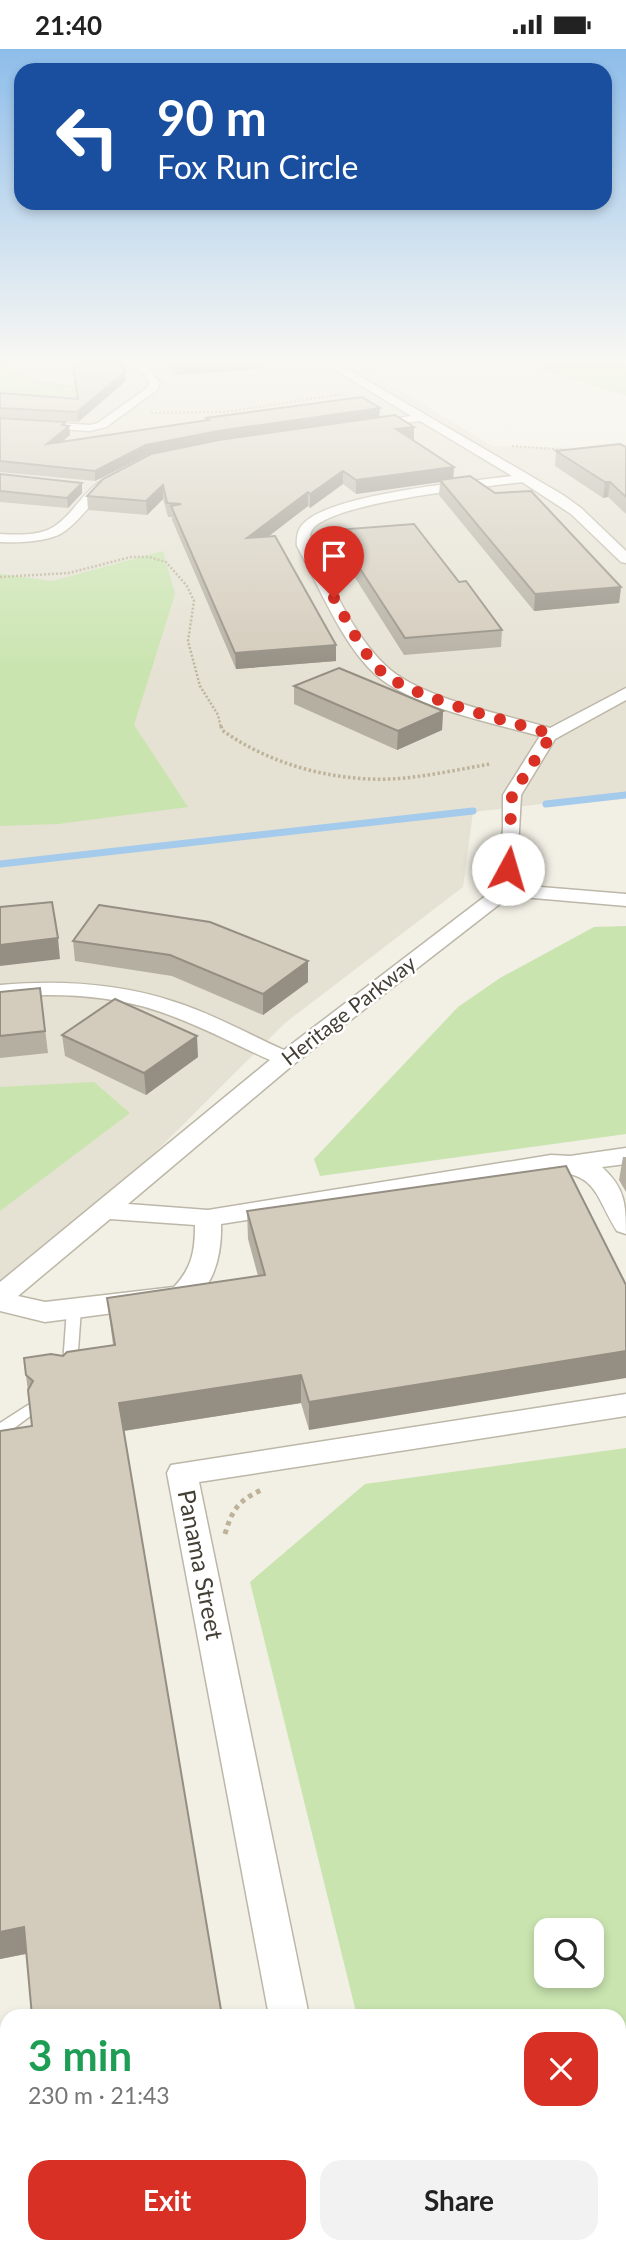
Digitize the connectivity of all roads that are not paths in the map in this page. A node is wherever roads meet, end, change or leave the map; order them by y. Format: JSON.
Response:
{"nodes":[{"id":1,"x":503,"y":467,"type":"edge"},
{"id":2,"x":124,"y":474,"type":"edge"},
{"id":3,"x":523,"y":478,"type":"junction"},
{"id":4,"x":0,"y":538,"type":"edge"},
{"id":5,"x":626,"y":559,"type":"edge"},
{"id":6,"x":626,"y":693,"type":"edge"},
{"id":7,"x":552,"y":734,"type":"junction"},
{"id":8,"x":506,"y":890,"type":"junction"},
{"id":9,"x":626,"y":900,"type":"edge"},
{"id":10,"x":0,"y":992,"type":"edge"},
{"id":11,"x":286,"y":1059,"type":"junction"},
{"id":12,"x":626,"y":1156,"type":"edge"},
{"id":13,"x":575,"y":1163,"type":"junction"},
{"id":14,"x":102,"y":1210,"type":"junction"},
{"id":15,"x":208,"y":1218,"type":"junction"},
{"id":16,"x":626,"y":1225,"type":"edge"},
{"id":17,"x":0,"y":1299,"type":"edge"},
{"id":18,"x":75,"y":1309,"type":"junction"},
{"id":19,"x":62,"y":1377,"type":"edge"},
{"id":20,"x":626,"y":1405,"type":"edge"},
{"id":21,"x":28,"y":1410,"type":"edge"},
{"id":22,"x":0,"y":1431,"type":"edge"},
{"id":23,"x":288,"y":2009,"type":"edge"}],
"edges":[{"from":1,"to":3,"type":"street"},
{"from":2,"to":4,"type":"street"},
{"from":3,"to":5,"type":"street"},
{"from":3,"to":7,"type":"street"},
{"from":6,"to":7,"type":"street"},
{"from":7,"to":8,"type":"street"},
{"from":8,"to":9,"type":"street"},
{"from":8,"to":11,"type":"street","name":"Heritage Parkway"},
{"from":10,"to":11,"type":"street"},
{"from":11,"to":14,"type":"street","name":"Heritage Parkway"},
{"from":12,"to":13,"type":"street"},
{"from":13,"to":15,"type":"street"},
{"from":13,"to":16,"type":"street"},
{"from":14,"to":15,"type":"street"},
{"from":14,"to":17,"type":"street","name":"Heritage Parkway"},
{"from":15,"to":18,"type":"street"},
{"from":17,"to":18,"type":"street"},
{"from":18,"to":19,"type":"lane"},
{"from":20,"to":23,"type":"street","name":"Panama Street"},
{"from":21,"to":22,"type":"lane"}]}
